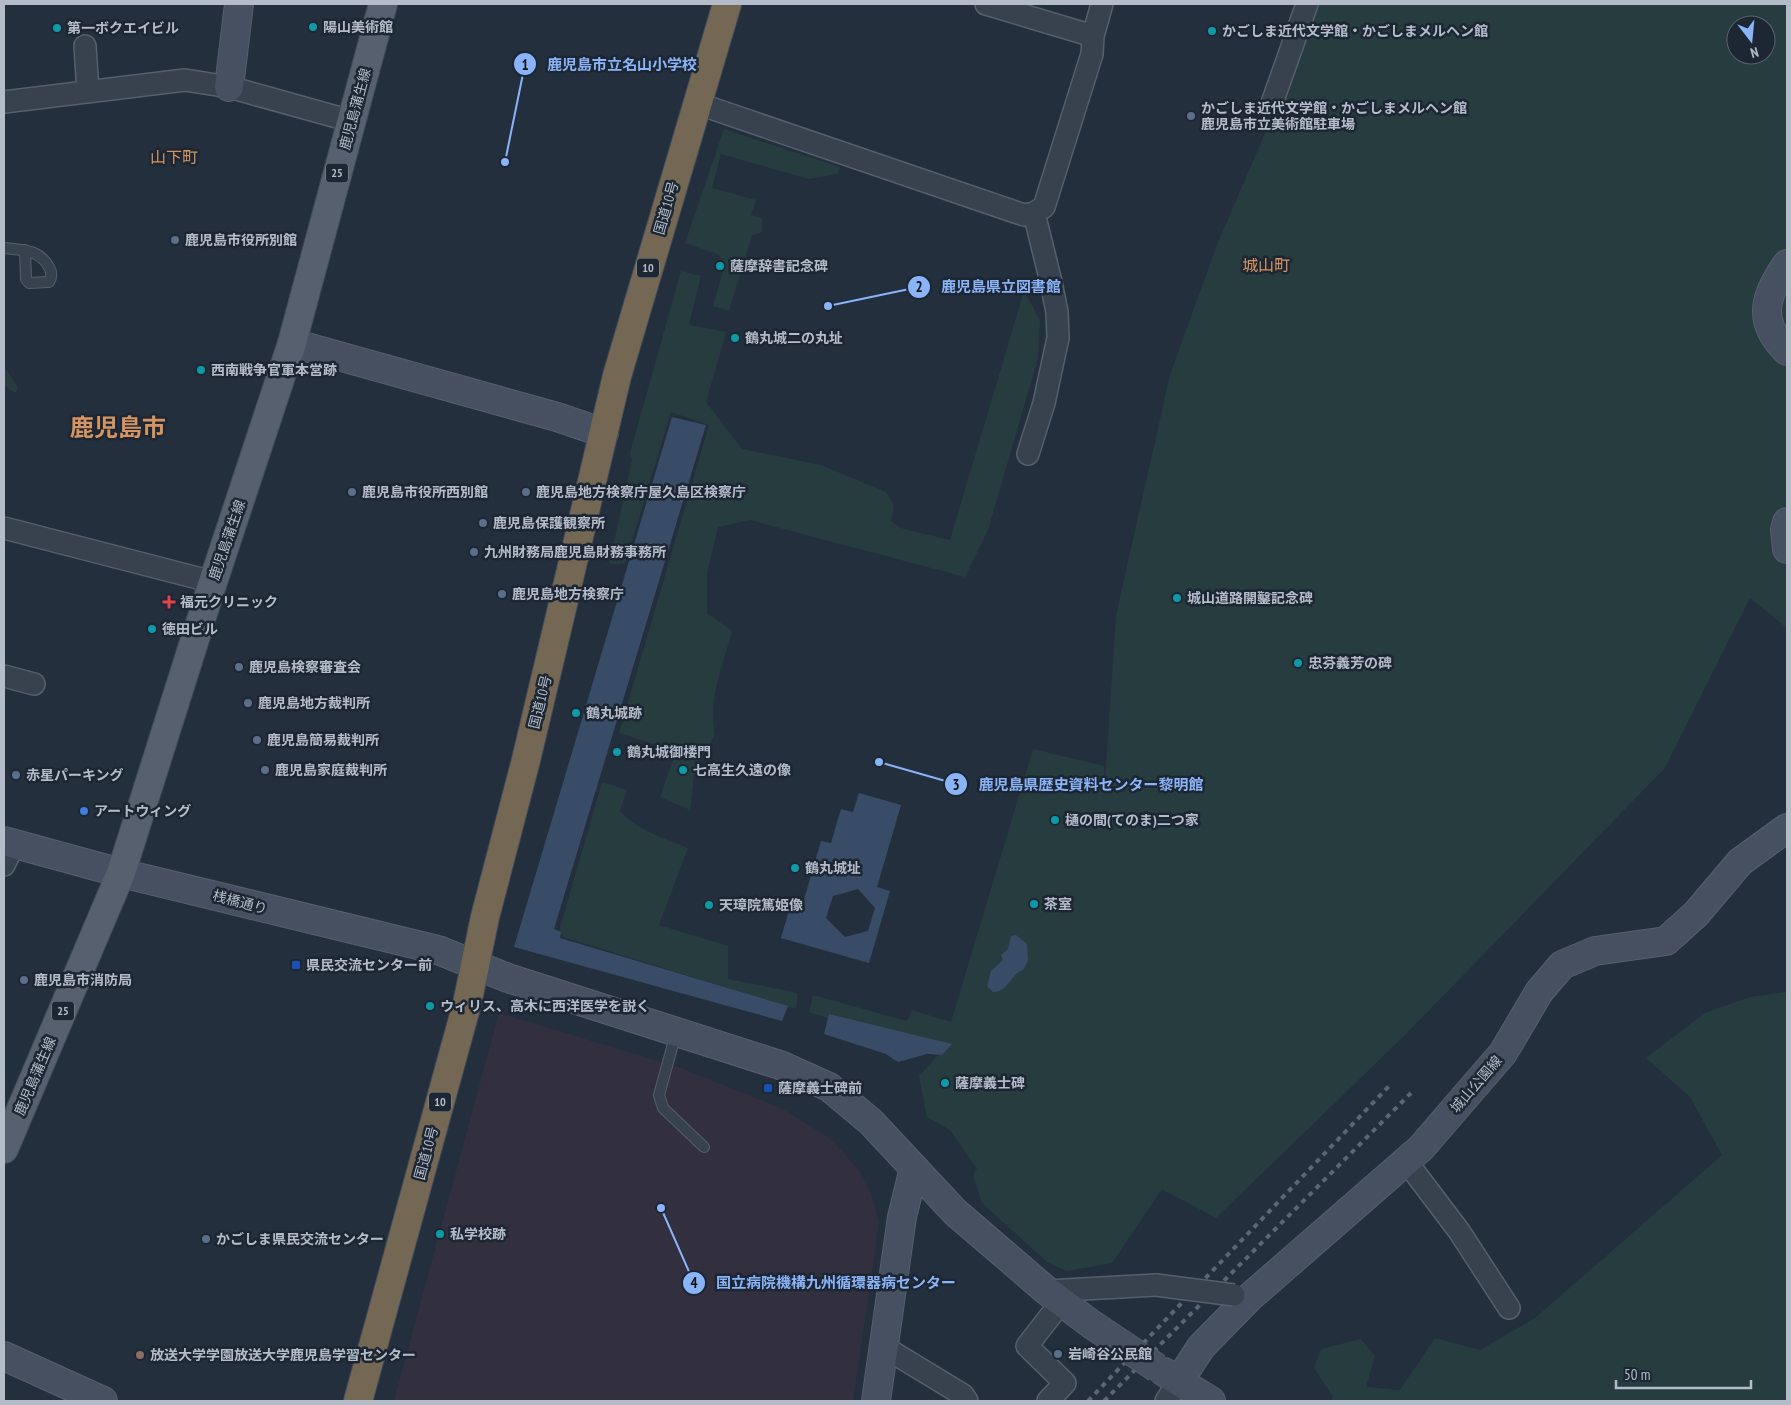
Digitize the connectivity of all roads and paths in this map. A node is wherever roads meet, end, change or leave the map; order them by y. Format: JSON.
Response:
{"nodes":[{"id":1,"x":239,"y":4,"type":"edge"},
{"id":2,"x":383,"y":4,"type":"edge"},
{"id":3,"x":726,"y":4,"type":"edge"},
{"id":4,"x":986,"y":4,"type":"edge"},
{"id":5,"x":1102,"y":4,"type":"edge"},
{"id":6,"x":1307,"y":4,"type":"edge"},
{"id":7,"x":1092,"y":36,"type":"junction"},
{"id":8,"x":85,"y":46,"type":"dead end"},
{"id":9,"x":229,"y":88,"type":"junction"},
{"id":10,"x":88,"y":92,"type":"junction"},
{"id":11,"x":4,"y":102,"type":"edge"},
{"id":12,"x":1272,"y":103,"type":"dead end"},
{"id":13,"x":696,"y":104,"type":"junction"},
{"id":14,"x":351,"y":121,"type":"junction"},
{"id":15,"x":1034,"y":213,"type":"junction"},
{"id":16,"x":4,"y":248,"type":"edge"},
{"id":17,"x":25,"y":250,"type":"dead end"},
{"id":18,"x":1787,"y":264,"type":"edge"},
{"id":19,"x":292,"y":343,"type":"junction"},
{"id":20,"x":1787,"y":351,"type":"edge"},
{"id":21,"x":604,"y":433,"type":"junction"},
{"id":22,"x":1028,"y":454,"type":"dead end"},
{"id":23,"x":1787,"y":522,"type":"edge"},
{"id":24,"x":4,"y":528,"type":"edge"},
{"id":25,"x":1787,"y":549,"type":"edge"},
{"id":26,"x":213,"y":582,"type":"junction"},
{"id":27,"x":4,"y":676,"type":"edge"},
{"id":28,"x":34,"y":684,"type":"dead end"},
{"id":29,"x":1787,"y":828,"type":"edge"},
{"id":30,"x":7,"y":850,"type":"edge"},
{"id":31,"x":121,"y":873,"type":"junction"},
{"id":32,"x":475,"y":965,"type":"junction"},
{"id":33,"x":676,"y":1032,"type":"junction"},
{"id":34,"x":704,"y":1147,"type":"dead end"},
{"id":35,"x":4,"y":1149,"type":"edge"},
{"id":36,"x":1406,"y":1161,"type":"junction"},
{"id":37,"x":914,"y":1168,"type":"junction"},
{"id":38,"x":1055,"y":1296,"type":"junction"},
{"id":39,"x":1242,"y":1296,"type":"junction"},
{"id":40,"x":1509,"y":1308,"type":"dead end"},
{"id":41,"x":884,"y":1347,"type":"junction"},
{"id":42,"x":4,"y":1356,"type":"edge"},
{"id":43,"x":1167,"y":1384,"type":"edge"},
{"id":44,"x":103,"y":1401,"type":"edge"},
{"id":45,"x":358,"y":1401,"type":"edge"},
{"id":46,"x":876,"y":1401,"type":"edge"},
{"id":47,"x":967,"y":1401,"type":"edge"},
{"id":48,"x":1048,"y":1401,"type":"edge"},
{"id":49,"x":1211,"y":1401,"type":"edge"}],
"edges":[{"from":1,"to":9,"type":"street"},
{"from":2,"to":14,"type":"main road","name":"鹿児島蒲生線","number":"25"},
{"from":3,"to":13,"type":"highway","name":"国道10号","number":"10"},
{"from":4,"to":7,"type":"street"},
{"from":5,"to":7,"type":"street"},
{"from":6,"to":12,"type":"street"},
{"from":7,"to":15,"type":"street"},
{"from":8,"to":10,"type":"street"},
{"from":9,"to":10,"type":"street"},
{"from":9,"to":14,"type":"street"},
{"from":10,"to":11,"type":"street"},
{"from":13,"to":15,"type":"street"},
{"from":13,"to":21,"type":"highway","name":"国道10号","number":"10"},
{"from":14,"to":19,"type":"main road","name":"鹿児島蒲生線","number":"25"},
{"from":15,"to":22,"type":"street"},
{"from":16,"to":17,"type":"lane"},
{"from":18,"to":20,"type":"street"},
{"from":19,"to":21,"type":"street"},
{"from":19,"to":26,"type":"main road","name":"鹿児島蒲生線","number":"25"},
{"from":21,"to":32,"type":"highway","name":"国道10号","number":"10"},
{"from":23,"to":25,"type":"street"},
{"from":24,"to":26,"type":"street"},
{"from":26,"to":31,"type":"main road","name":"鹿児島蒲生線","number":"25"},
{"from":27,"to":28,"type":"street"},
{"from":29,"to":36,"type":"street","name":"城山公園線"},
{"from":30,"to":31,"type":"street","name":"桟橋通り"},
{"from":31,"to":32,"type":"street","name":"桟橋通り"},
{"from":31,"to":35,"type":"main road","name":"鹿児島蒲生線","number":"25"},
{"from":32,"to":33,"type":"street","name":"桟橋通り"},
{"from":32,"to":45,"type":"highway","name":"国道10号","number":"10"},
{"from":33,"to":34,"type":"lane"},
{"from":33,"to":37,"type":"street","name":"桟橋通り"},
{"from":36,"to":39,"type":"street","name":"城山公園線"},
{"from":36,"to":40,"type":"street"},
{"from":37,"to":38,"type":"street","name":"桟橋通り"},
{"from":37,"to":41,"type":"street"},
{"from":38,"to":39,"type":"street","bridge":true},
{"from":38,"to":43,"type":"street","name":"桟橋通り","bridge":true},
{"from":38,"to":48,"type":"street"},
{"from":39,"to":43,"type":"street","name":"城山公園線"},
{"from":41,"to":46,"type":"street"},
{"from":41,"to":47,"type":"street"},
{"from":42,"to":44,"type":"street"},
{"from":43,"to":49,"type":"street","name":"桟橋通り"}]}
